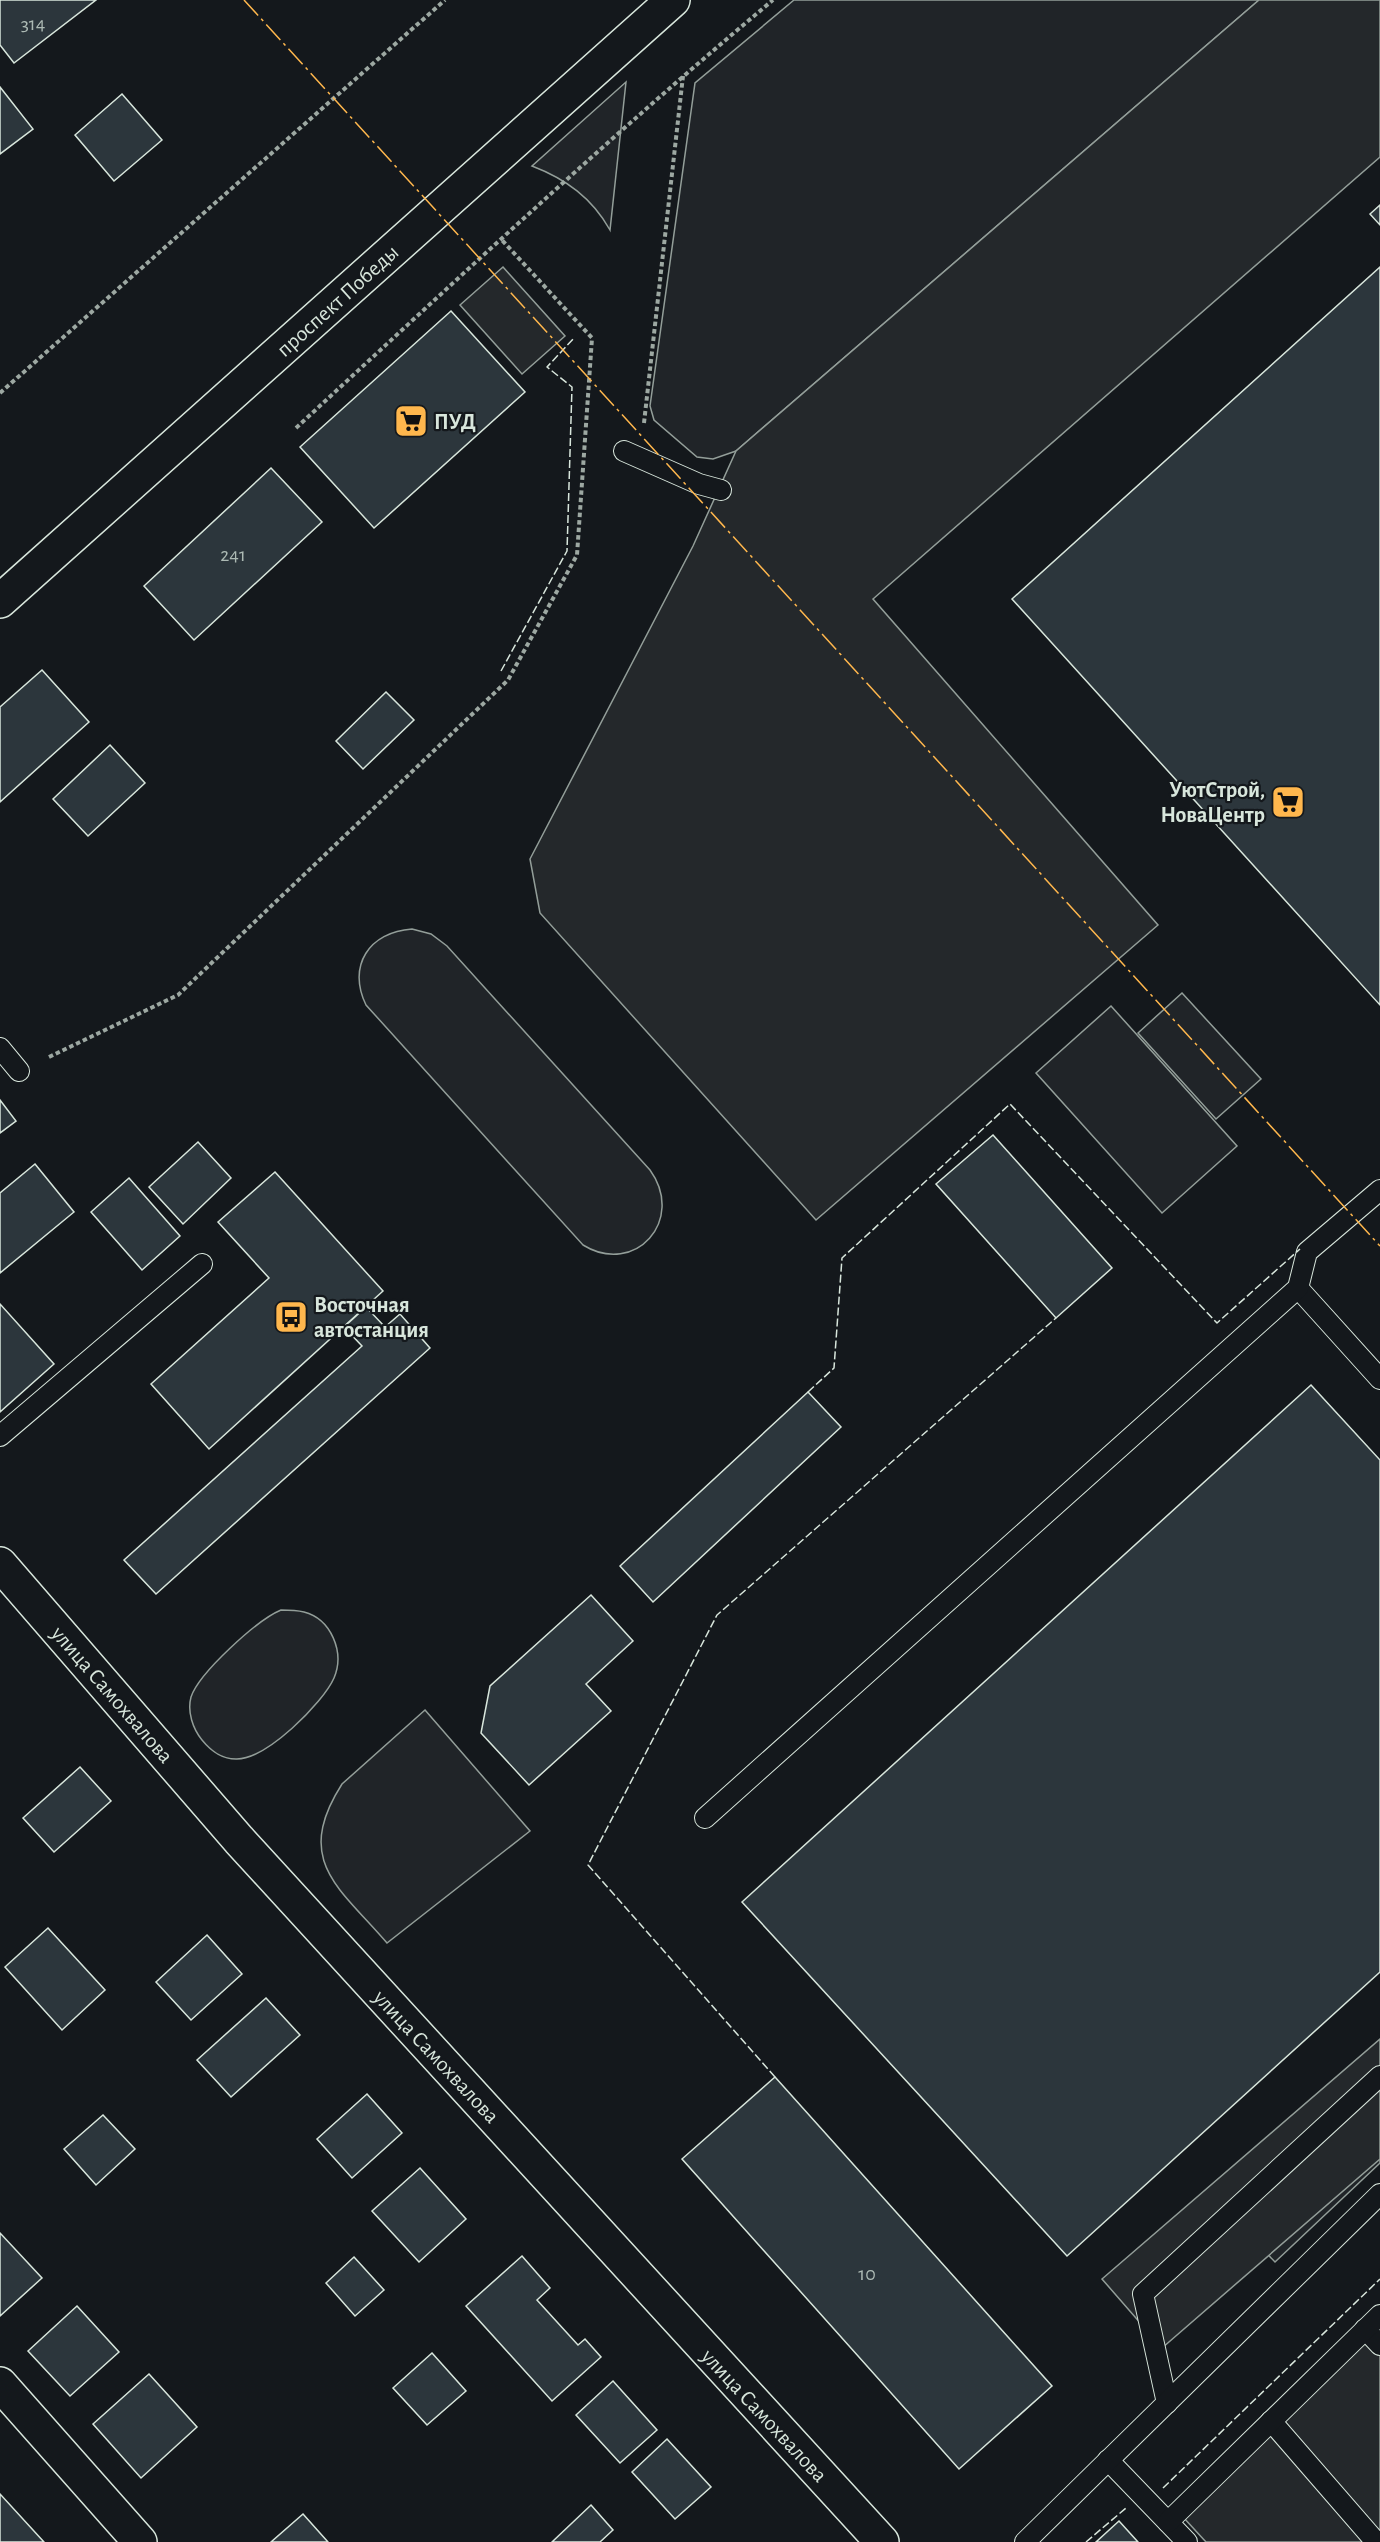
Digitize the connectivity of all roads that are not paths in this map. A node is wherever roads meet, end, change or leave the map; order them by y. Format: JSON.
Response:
{"nodes":[{"id":1,"x":673,"y":0,"type":"edge"},
{"id":2,"x":632,"y":455,"type":"road end"},
{"id":3,"x":721,"y":490,"type":"dead end"},
{"id":4,"x":0,"y":601,"type":"edge"},
{"id":5,"x":0,"y":1048,"type":"edge"},
{"id":6,"x":19,"y":1071,"type":"road end"},
{"id":7,"x":1380,"y":1190,"type":"edge"},
{"id":8,"x":202,"y":1264,"type":"dead end"},
{"id":9,"x":1298,"y":1288,"type":"junction"},
{"id":10,"x":1380,"y":1379,"type":"edge"},
{"id":11,"x":0,"y":1436,"type":"edge"},
{"id":12,"x":0,"y":1564,"type":"edge"},
{"id":13,"x":705,"y":1818,"type":"dead end"},
{"id":14,"x":1380,"y":2076,"type":"edge"},
{"id":15,"x":1380,"y":2194,"type":"edge"},
{"id":16,"x":1380,"y":2315,"type":"edge"},
{"id":17,"x":1365,"y":2329,"type":"junction"},
{"id":18,"x":1380,"y":2345,"type":"edge"},
{"id":19,"x":0,"y":2384,"type":"edge"},
{"id":20,"x":1167,"y":2403,"type":"junction"},
{"id":21,"x":1271,"y":2421,"type":"junction"},
{"id":22,"x":1108,"y":2460,"type":"junction"},
{"id":23,"x":1168,"y":2522,"type":"junction"},
{"id":24,"x":140,"y":2542,"type":"edge"},
{"id":25,"x":882,"y":2542,"type":"edge"},
{"id":26,"x":1025,"y":2542,"type":"edge"},
{"id":27,"x":1187,"y":2542,"type":"edge"},
{"id":28,"x":1376,"y":2542,"type":"edge"}],
"edges":[{"from":1,"to":4,"type":"street","name":"проспект Победы"},
{"from":2,"to":3,"type":"lane"},
{"from":5,"to":6,"type":"lane"},
{"from":7,"to":9,"type":"lane"},
{"from":8,"to":11,"type":"lane"},
{"from":9,"to":10,"type":"lane"},
{"from":9,"to":13,"type":"lane"},
{"from":12,"to":25,"type":"street","name":"улица Самохвалова"},
{"from":14,"to":20,"type":"lane"},
{"from":15,"to":20,"type":"lane"},
{"from":16,"to":17,"type":"lane"},
{"from":17,"to":18,"type":"lane"},
{"from":17,"to":21,"type":"lane"},
{"from":19,"to":24,"type":"street"},
{"from":20,"to":22,"type":"lane"},
{"from":21,"to":23,"type":"lane"},
{"from":21,"to":28,"type":"lane"},
{"from":22,"to":23,"type":"lane"},
{"from":22,"to":26,"type":"lane"},
{"from":23,"to":27,"type":"lane"}]}
